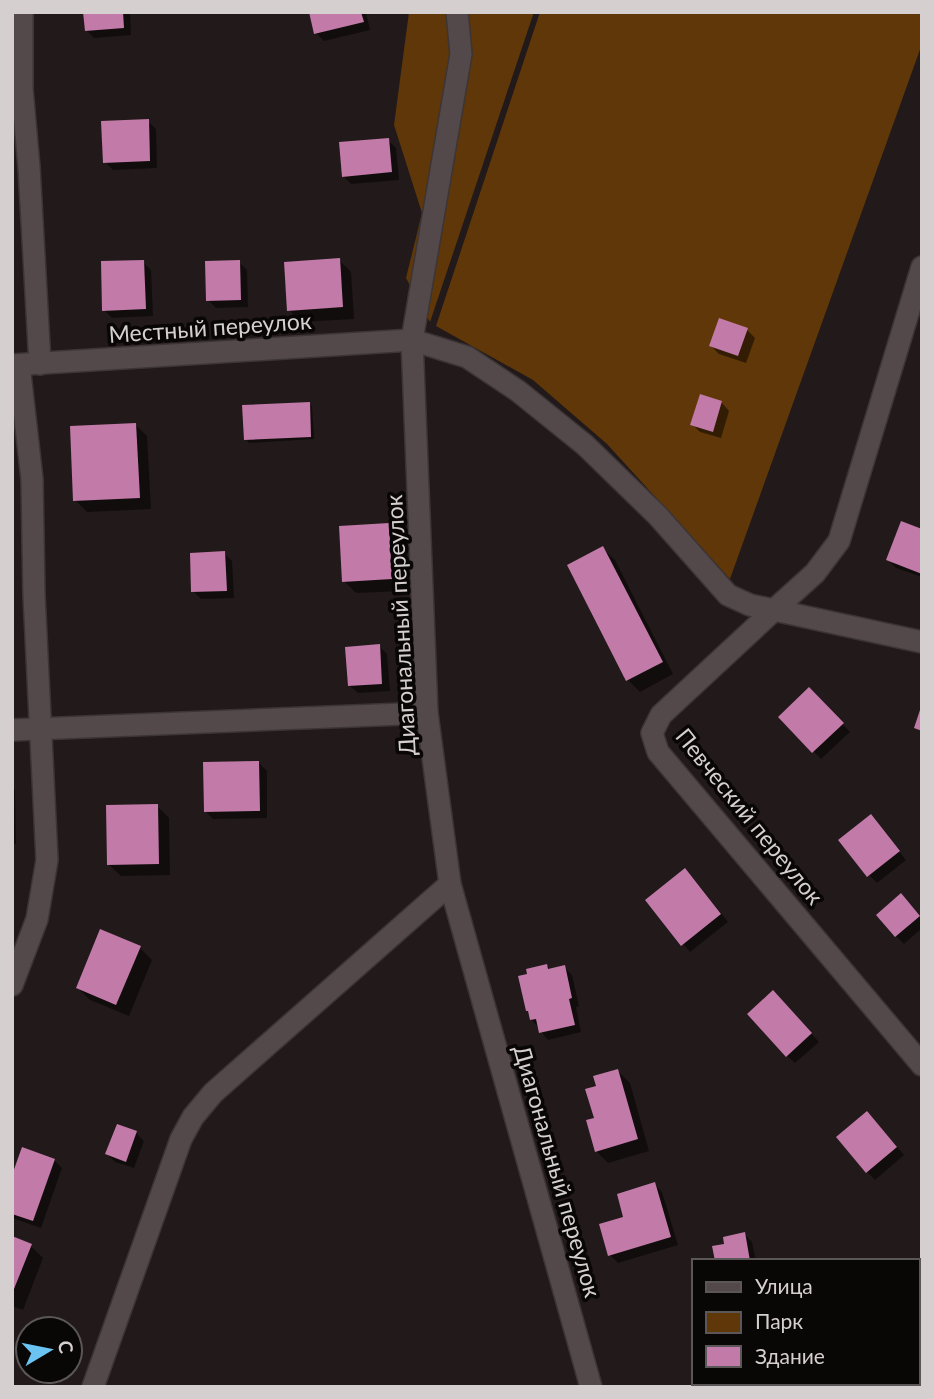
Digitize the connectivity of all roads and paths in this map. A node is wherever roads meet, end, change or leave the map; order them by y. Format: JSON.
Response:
{"nodes":[{"id":1,"x":22,"y":12,"type":"edge"},
{"id":2,"x":457,"y":12,"type":"edge"},
{"id":3,"x":922,"y":267,"type":"edge"},
{"id":4,"x":412,"y":340,"type":"junction"},
{"id":5,"x":24,"y":365,"type":"edge"},
{"id":6,"x":774,"y":610,"type":"junction"},
{"id":7,"x":922,"y":642,"type":"edge"},
{"id":8,"x":427,"y":713,"type":"junction"},
{"id":9,"x":40,"y":729,"type":"junction"},
{"id":10,"x":12,"y":730,"type":"edge"},
{"id":11,"x":450,"y":884,"type":"junction"},
{"id":12,"x":12,"y":985,"type":"edge"},
{"id":13,"x":922,"y":1065,"type":"edge"},
{"id":14,"x":93,"y":1387,"type":"edge"},
{"id":15,"x":591,"y":1387,"type":"edge"}],
"edges":[{"from":1,"to":5,"type":"street"},
{"from":2,"to":4,"type":"street","name":"Диагональный переулок"},
{"from":3,"to":6,"type":"street","name":"Певческий переулок"},
{"from":4,"to":5,"type":"street","name":"Местный переулок"},
{"from":4,"to":6,"type":"street"},
{"from":4,"to":8,"type":"street","name":"Диагональный переулок"},
{"from":5,"to":9,"type":"street"},
{"from":6,"to":7,"type":"street"},
{"from":6,"to":13,"type":"street","name":"Певческий переулок"},
{"from":8,"to":9,"type":"street"},
{"from":8,"to":11,"type":"street","name":"Диагональный переулок"},
{"from":9,"to":10,"type":"street"},
{"from":9,"to":12,"type":"street"},
{"from":11,"to":14,"type":"street"},
{"from":11,"to":15,"type":"street","name":"Диагональный переулок"}]}
